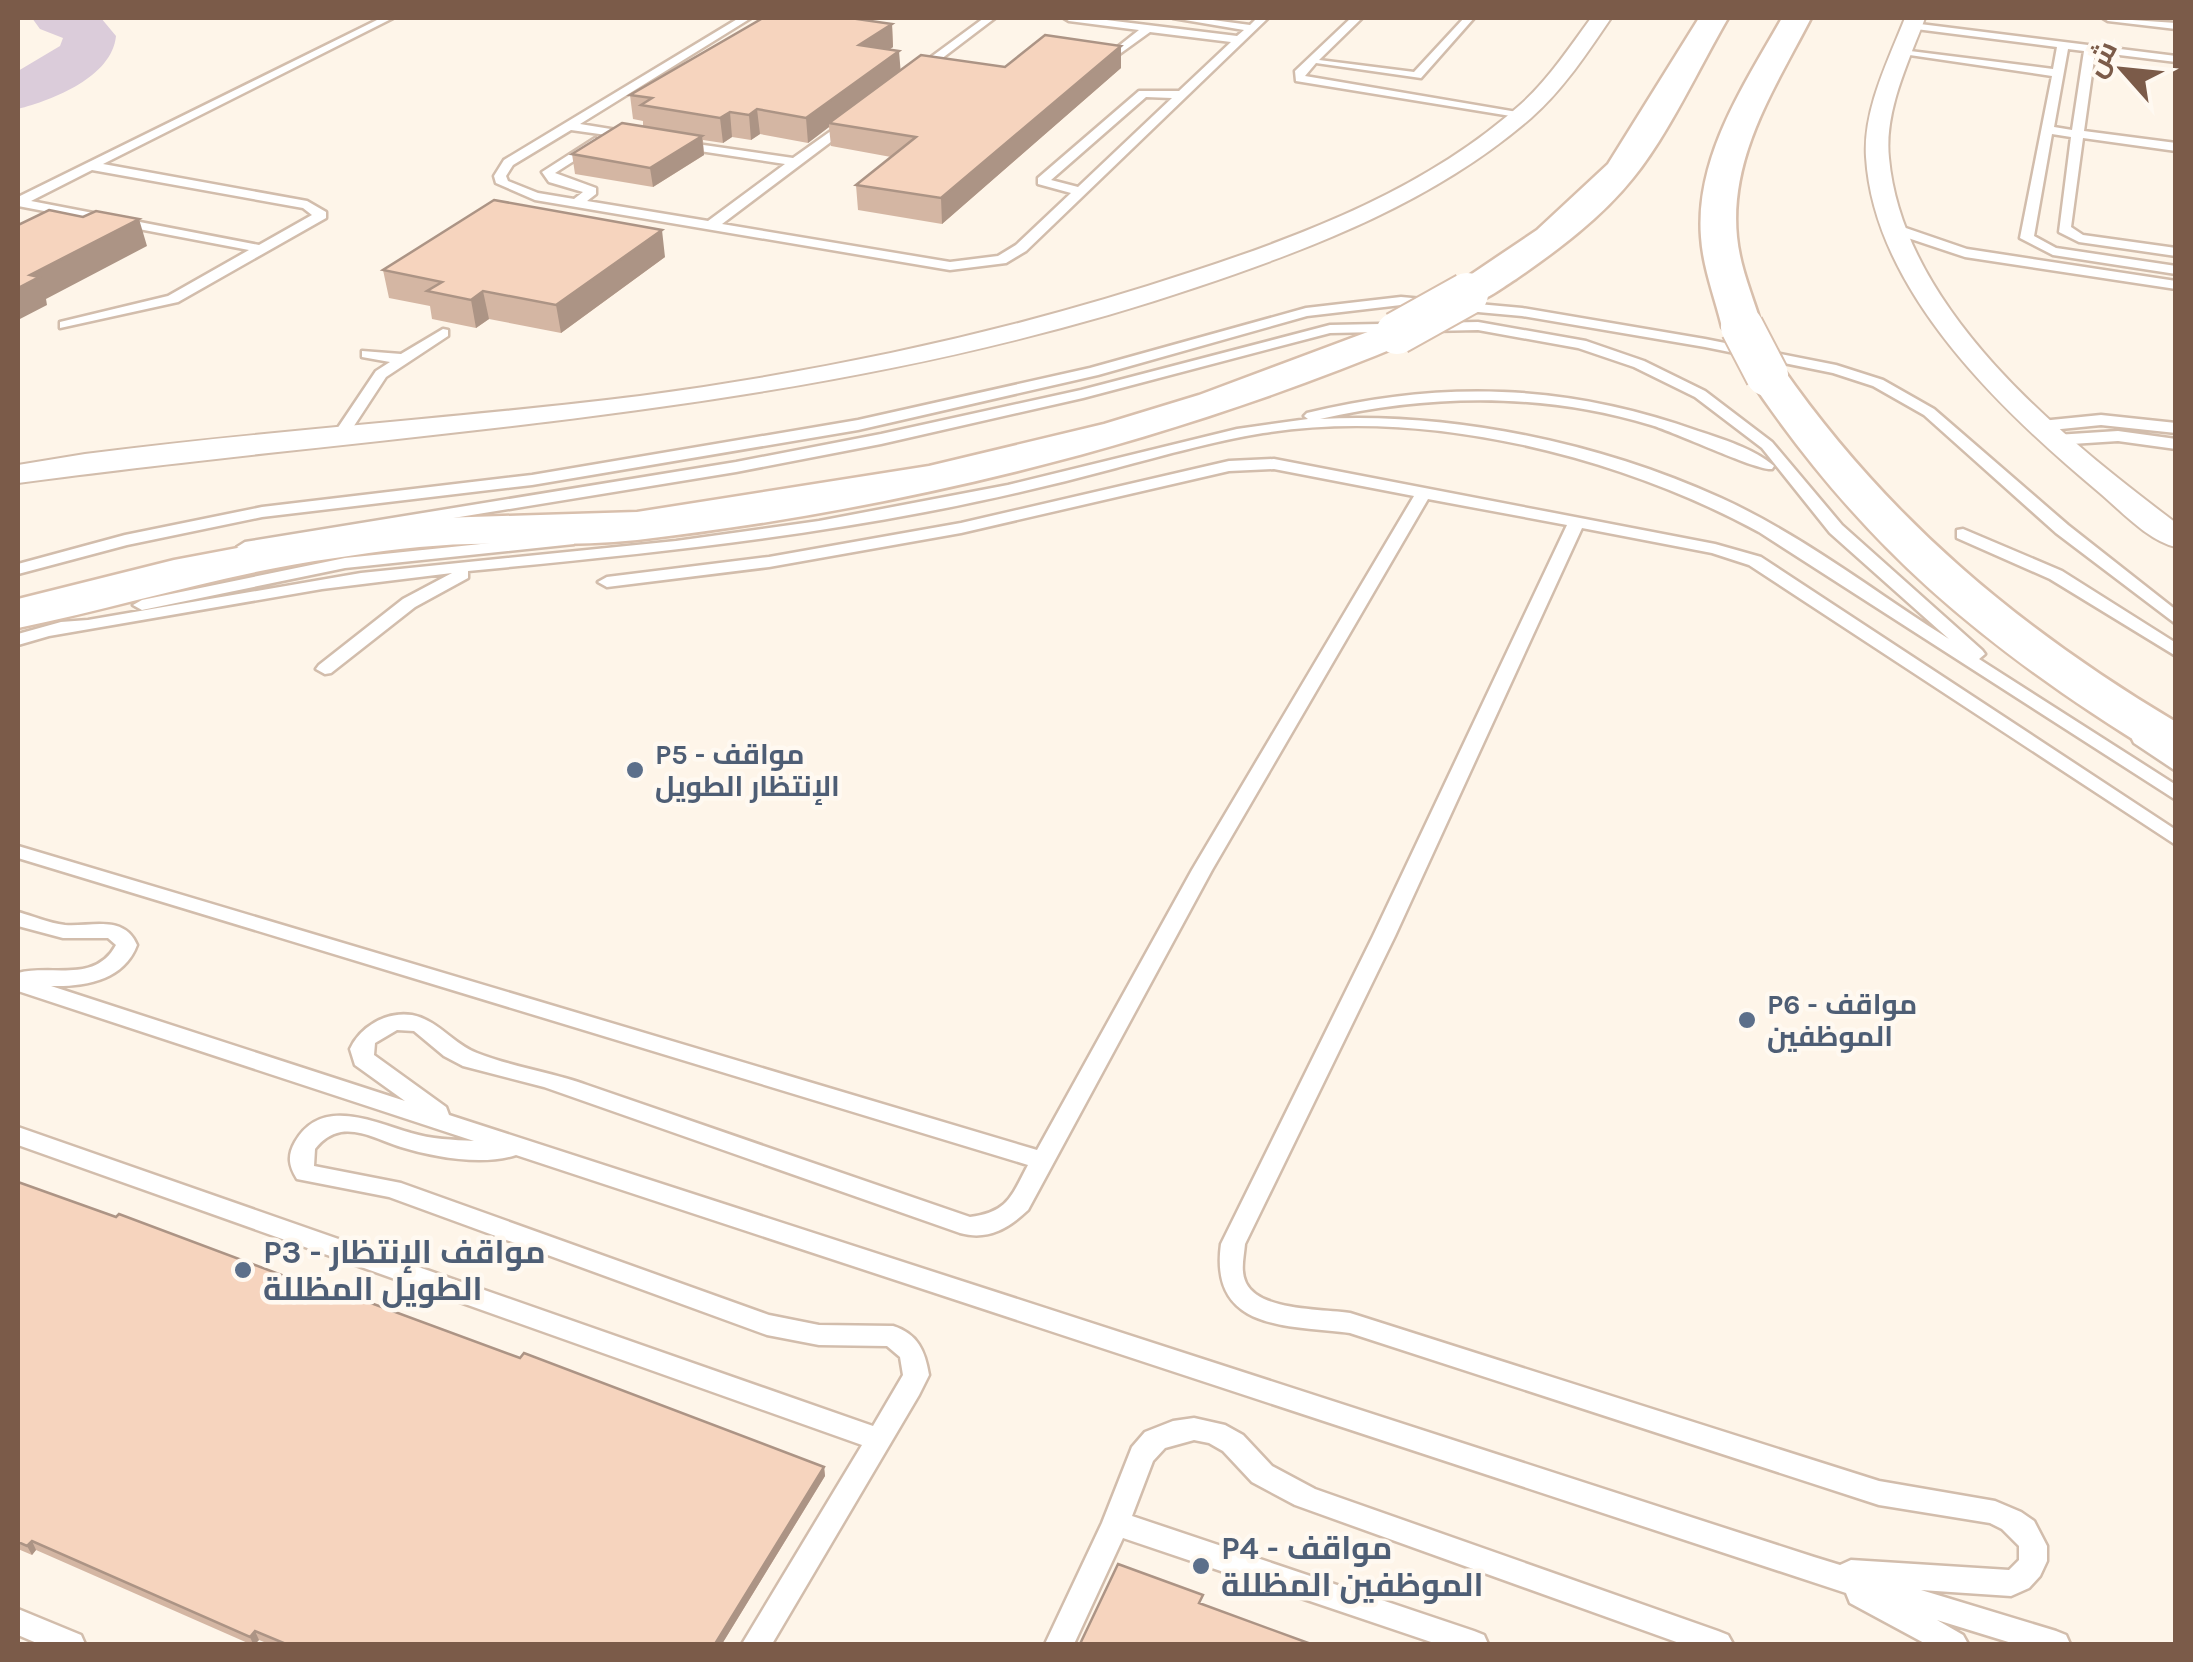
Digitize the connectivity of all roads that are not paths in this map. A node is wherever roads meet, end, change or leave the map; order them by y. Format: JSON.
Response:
{"nodes":[{"id":1,"x":388,"y":18,"type":"edge"},
{"id":2,"x":746,"y":18,"type":"edge"},
{"id":3,"x":990,"y":18,"type":"edge"},
{"id":4,"x":1069,"y":18,"type":"edge"},
{"id":5,"x":1178,"y":18,"type":"edge"},
{"id":6,"x":1357,"y":18,"type":"edge"},
{"id":7,"x":1468,"y":18,"type":"edge"},
{"id":8,"x":1600,"y":18,"type":"edge"},
{"id":9,"x":1712,"y":18,"type":"edge"},
{"id":10,"x":1796,"y":18,"type":"edge"},
{"id":11,"x":2108,"y":18,"type":"edge"},
{"id":12,"x":1914,"y":22,"type":"edge"},
{"id":13,"x":1258,"y":23,"type":"edge"},
{"id":14,"x":2176,"y":26,"type":"edge"},
{"id":15,"x":1148,"y":28,"type":"junction"},
{"id":16,"x":1240,"y":40,"type":"junction"},
{"id":17,"x":2064,"y":46,"type":"junction"},
{"id":18,"x":2090,"y":49,"type":"junction"},
{"id":19,"x":1902,"y":52,"type":"junction"},
{"id":20,"x":1114,"y":55,"type":"edge"},
{"id":21,"x":2176,"y":59,"type":"edge"},
{"id":22,"x":1320,"y":60,"type":"junction"},
{"id":23,"x":2058,"y":73,"type":"junction"},
{"id":24,"x":900,"y":84,"type":"edge"},
{"id":25,"x":1182,"y":95,"type":"junction"},
{"id":26,"x":870,"y":106,"type":"edge"},
{"id":27,"x":1528,"y":109,"type":"junction"},
{"id":28,"x":569,"y":126,"type":"junction"},
{"id":29,"x":2046,"y":130,"type":"junction"},
{"id":30,"x":610,"y":133,"type":"junction"},
{"id":31,"x":2077,"y":134,"type":"junction"},
{"id":32,"x":647,"y":139,"type":"edge"},
{"id":33,"x":665,"y":142,"type":"edge"},
{"id":34,"x":2176,"y":148,"type":"edge"},
{"id":35,"x":522,"y":154,"type":"junction"},
{"id":36,"x":560,"y":162,"type":"junction"},
{"id":37,"x":795,"y":162,"type":"junction"},
{"id":38,"x":92,"y":166,"type":"junction"},
{"id":39,"x":1081,"y":192,"type":"junction"},
{"id":40,"x":18,"y":202,"type":"edge"},
{"id":41,"x":577,"y":203,"type":"junction"},
{"id":42,"x":710,"y":226,"type":"junction"},
{"id":43,"x":1895,"y":229,"type":"junction"},
{"id":44,"x":262,"y":249,"type":"junction"},
{"id":45,"x":2176,"y":252,"type":"edge"},
{"id":46,"x":1907,"y":257,"type":"junction"},
{"id":47,"x":2176,"y":270,"type":"edge"},
{"id":48,"x":2176,"y":288,"type":"edge"},
{"id":49,"x":64,"y":325,"type":"dead end"},
{"id":50,"x":443,"y":333,"type":"dead end"},
{"id":51,"x":366,"y":354,"type":"dead end"},
{"id":52,"x":404,"y":358,"type":"junction"},
{"id":53,"x":1284,"y":426,"type":"junction"},
{"id":54,"x":2176,"y":428,"type":"edge"},
{"id":55,"x":343,"y":432,"type":"junction"},
{"id":56,"x":2048,"y":433,"type":"junction"},
{"id":57,"x":2176,"y":444,"type":"edge"},
{"id":58,"x":1766,"y":466,"type":"dead end"},
{"id":59,"x":18,"y":474,"type":"edge"},
{"id":60,"x":1423,"y":494,"type":"junction"},
{"id":61,"x":1576,"y":523,"type":"junction"},
{"id":62,"x":1963,"y":534,"type":"dead end"},
{"id":63,"x":2176,"y":538,"type":"edge"},
{"id":64,"x":483,"y":567,"type":"junction"},
{"id":65,"x":18,"y":569,"type":"edge"},
{"id":66,"x":607,"y":582,"type":"dead end"},
{"id":67,"x":18,"y":602,"type":"edge"},
{"id":68,"x":2176,"y":619,"type":"edge"},
{"id":69,"x":33,"y":623,"type":"edge"},
{"id":70,"x":18,"y":640,"type":"edge"},
{"id":71,"x":2176,"y":651,"type":"edge"},
{"id":72,"x":325,"y":669,"type":"dead end"},
{"id":73,"x":2006,"y":683,"type":"junction"},
{"id":74,"x":2090,"y":690,"type":"junction"},
{"id":75,"x":2176,"y":744,"type":"edge"},
{"id":76,"x":2176,"y":765,"type":"edge"},
{"id":77,"x":2176,"y":794,"type":"edge"},
{"id":78,"x":2176,"y":839,"type":"edge"},
{"id":79,"x":18,"y":852,"type":"edge"},
{"id":80,"x":18,"y":919,"type":"edge"},
{"id":81,"x":18,"y":980,"type":"edge"},
{"id":82,"x":456,"y":1126,"type":"junction"},
{"id":83,"x":18,"y":1136,"type":"edge"},
{"id":84,"x":523,"y":1148,"type":"junction"},
{"id":85,"x":1044,"y":1161,"type":"junction"},
{"id":86,"x":878,"y":1439,"type":"junction"},
{"id":87,"x":1116,"y":1524,"type":"junction"},
{"id":88,"x":1814,"y":1570,"type":"junction"},
{"id":89,"x":18,"y":1622,"type":"edge"},
{"id":90,"x":71,"y":1644,"type":"edge"},
{"id":91,"x":756,"y":1644,"type":"edge"},
{"id":92,"x":1059,"y":1644,"type":"edge"},
{"id":93,"x":1474,"y":1644,"type":"edge"},
{"id":94,"x":1718,"y":1644,"type":"edge"},
{"id":95,"x":1953,"y":1644,"type":"edge"},
{"id":96,"x":2056,"y":1644,"type":"edge"}],
"edges":[{"from":1,"to":38,"type":"lane"},
{"from":2,"to":28,"type":"lane"},
{"from":3,"to":24,"type":"lane"},
{"from":4,"to":15,"type":"lane"},
{"from":5,"to":13,"type":"lane"},
{"from":6,"to":22,"type":"lane"},
{"from":7,"to":22,"type":"lane"},
{"from":8,"to":27,"type":"street"},
{"from":9,"to":69,"type":"street","bridge":true},
{"from":10,"to":74,"type":"street","bridge":true},
{"from":11,"to":14,"type":"lane"},
{"from":12,"to":17,"type":"lane"},
{"from":12,"to":19,"type":"street"},
{"from":13,"to":16,"type":"lane"},
{"from":15,"to":16,"type":"lane"},
{"from":15,"to":20,"type":"lane"},
{"from":16,"to":25,"type":"lane"},
{"from":17,"to":18,"type":"lane"},
{"from":17,"to":23,"type":"lane"},
{"from":18,"to":21,"type":"lane"},
{"from":18,"to":31,"type":"lane"},
{"from":19,"to":23,"type":"lane"},
{"from":19,"to":43,"type":"street"},
{"from":22,"to":27,"type":"lane"},
{"from":23,"to":29,"type":"lane"},
{"from":25,"to":39,"type":"lane"},
{"from":25,"to":39,"type":"lane"},
{"from":26,"to":37,"type":"lane"},
{"from":27,"to":55,"type":"street"},
{"from":28,"to":30,"type":"lane"},
{"from":28,"to":35,"type":"lane"},
{"from":29,"to":31,"type":"lane"},
{"from":29,"to":47,"type":"lane"},
{"from":30,"to":32,"type":"lane"},
{"from":30,"to":36,"type":"lane"},
{"from":31,"to":34,"type":"lane"},
{"from":31,"to":45,"type":"lane"},
{"from":33,"to":37,"type":"lane"},
{"from":35,"to":36,"type":"lane"},
{"from":35,"to":41,"type":"lane"},
{"from":36,"to":41,"type":"lane"},
{"from":37,"to":42,"type":"lane"},
{"from":38,"to":40,"type":"lane"},
{"from":38,"to":44,"type":"lane"},
{"from":39,"to":42,"type":"lane"},
{"from":40,"to":44,"type":"lane"},
{"from":41,"to":42,"type":"lane"},
{"from":43,"to":46,"type":"street"},
{"from":43,"to":48,"type":"lane"},
{"from":44,"to":49,"type":"lane"},
{"from":46,"to":48,"type":"lane"},
{"from":46,"to":56,"type":"street"},
{"from":50,"to":52,"type":"lane"},
{"from":51,"to":52,"type":"lane"},
{"from":52,"to":55,"type":"lane"},
{"from":53,"to":58,"type":"lane"},
{"from":53,"to":64,"type":"lane"},
{"from":53,"to":73,"type":"lane"},
{"from":54,"to":56,"type":"lane"},
{"from":55,"to":59,"type":"street"},
{"from":56,"to":57,"type":"lane"},
{"from":56,"to":63,"type":"street"},
{"from":60,"to":61,"type":"lane"},
{"from":60,"to":66,"type":"lane"},
{"from":60,"to":85,"type":"lane"},
{"from":61,"to":78,"type":"lane"},
{"from":61,"to":88,"type":"lane"},
{"from":62,"to":71,"type":"lane"},
{"from":64,"to":69,"type":"lane"},
{"from":64,"to":72,"type":"lane"},
{"from":65,"to":68,"type":"lane"},
{"from":67,"to":73,"type":"lane"},
{"from":69,"to":70,"type":"lane"},
{"from":73,"to":77,"type":"lane"},
{"from":74,"to":75,"type":"street"},
{"from":74,"to":76,"type":"lane"},
{"from":79,"to":85,"type":"lane"},
{"from":80,"to":81,"type":"lane"},
{"from":81,"to":82,"type":"lane"},
{"from":82,"to":84,"type":"lane"},
{"from":82,"to":85,"type":"lane"},
{"from":83,"to":86,"type":"lane"},
{"from":84,"to":86,"type":"lane"},
{"from":84,"to":88,"type":"lane"},
{"from":86,"to":91,"type":"lane"},
{"from":87,"to":92,"type":"lane"},
{"from":87,"to":93,"type":"lane"},
{"from":87,"to":94,"type":"lane"},
{"from":88,"to":95,"type":"lane"},
{"from":88,"to":96,"type":"lane"},
{"from":89,"to":90,"type":"lane"}]}
